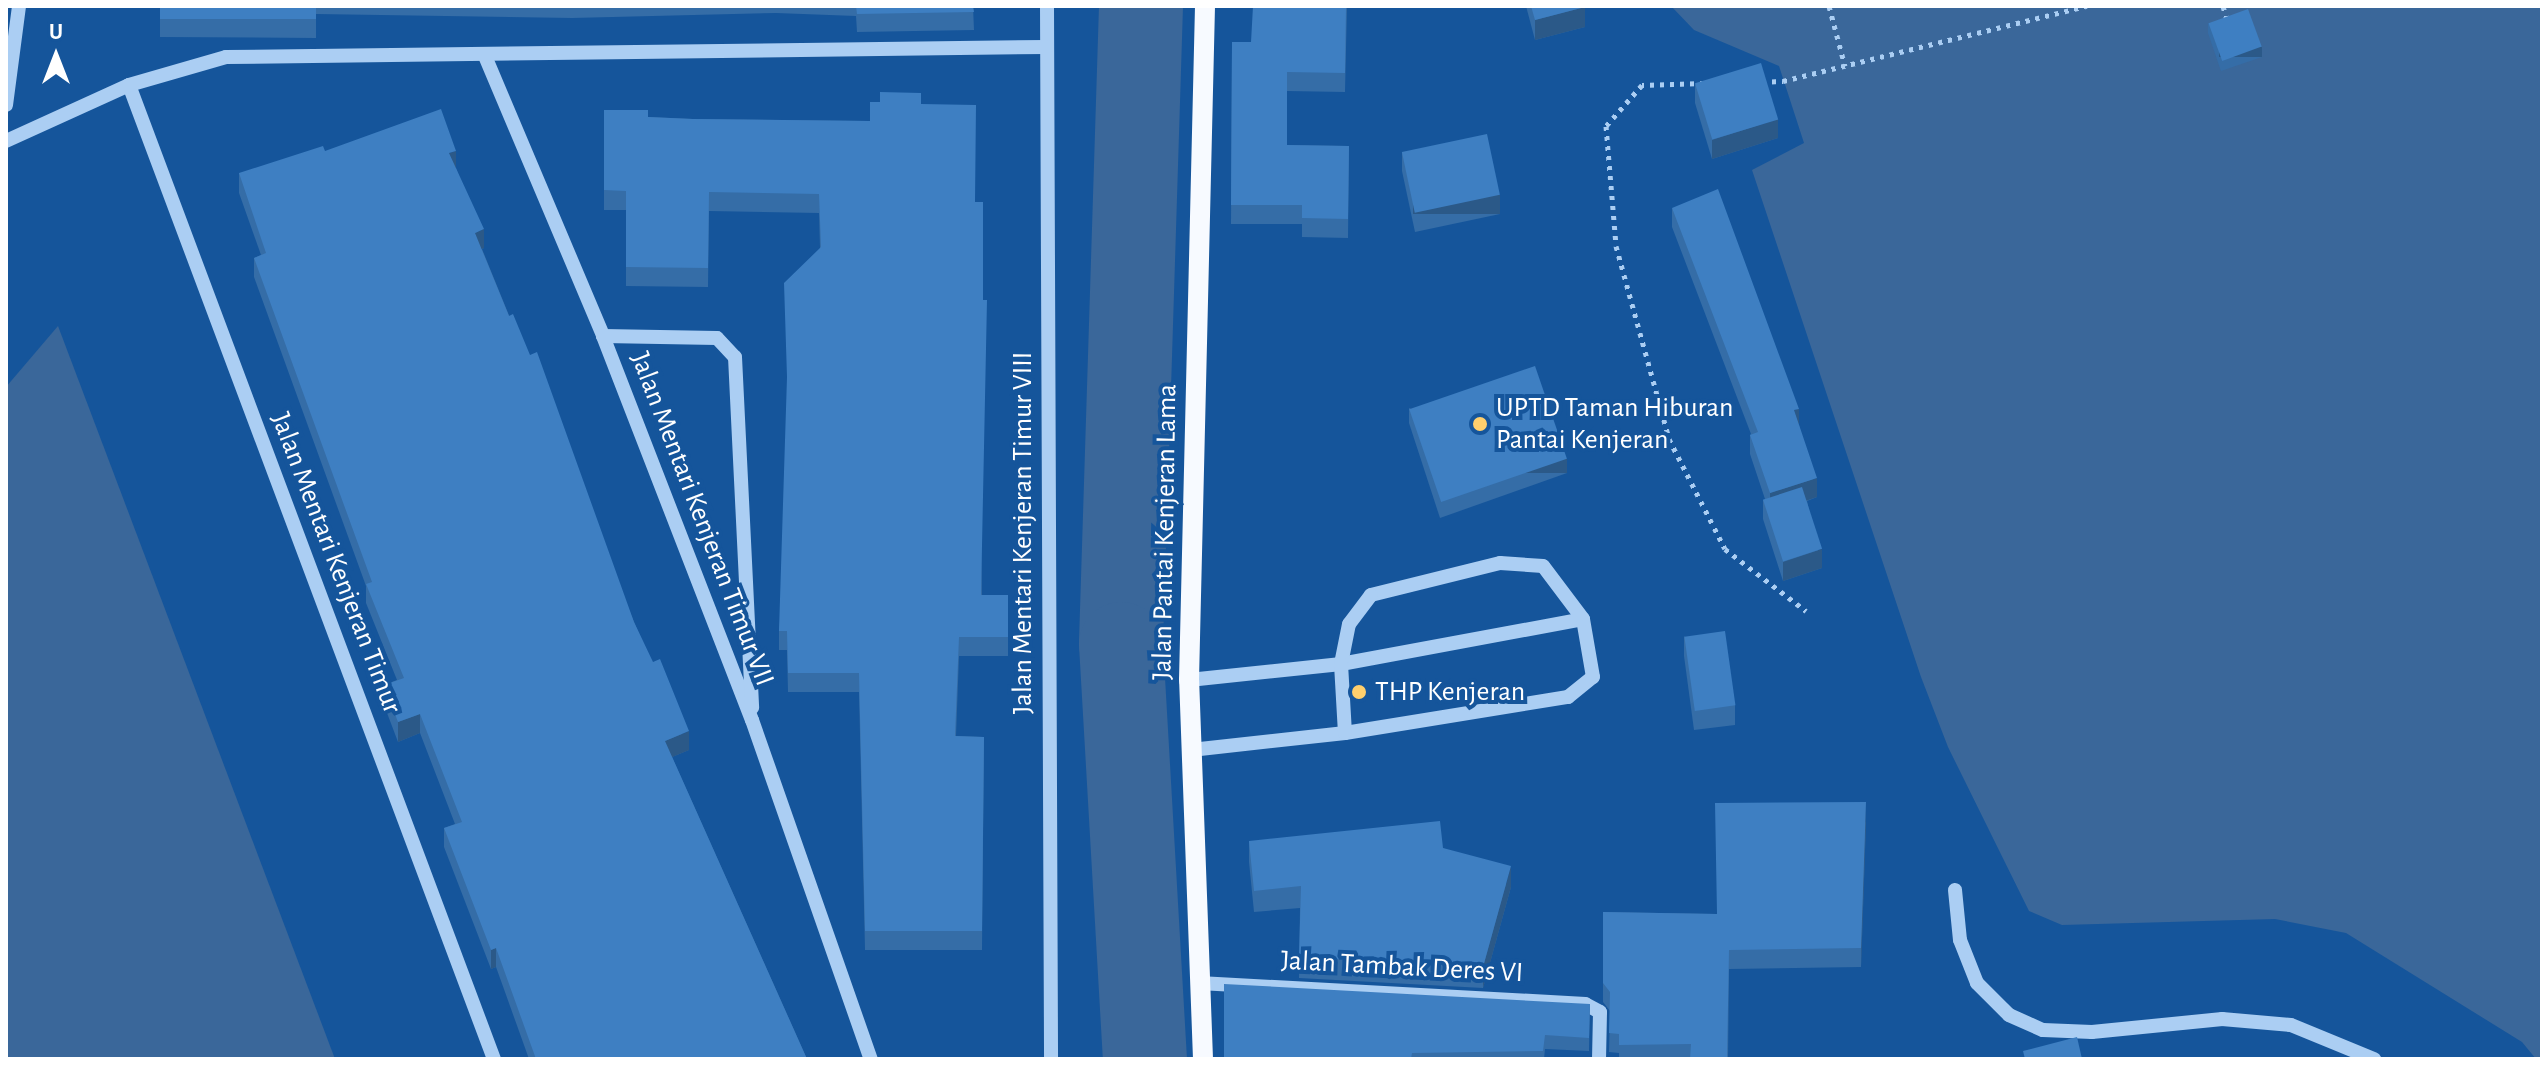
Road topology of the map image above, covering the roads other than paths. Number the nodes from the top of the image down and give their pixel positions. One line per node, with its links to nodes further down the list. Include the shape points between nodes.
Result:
1 (19, 6): 7 (street)
2 (1047, 6): 4 (street, Jalan Mentari Kenjeran Timur VIII)
3 (1205, 6): 12 (main road, Jalan Pantai Kenjeran Lama)
4 (1047, 47): 5 (street); 20 (street, Jalan Mentari Kenjeran Timur VIII)
5 (485, 56): 6 (street, via 226,57); 9 (street, Jalan Mentari Kenjeran Timur VII)
6 (129, 85): 8 (street); 18 (street, Jalan Mentari Kenjeran Timur)
7 (6, 105)
8 (6, 141)
9 (603, 336): 13 (street, Jalan Mentari Kenjeran Timur VII); 13 (street, Jalan Mentari Kenjeran Timur VII, via 717,338 735,357)
10 (1583, 619): 11 (street); 11 (street, via 1543,566 1500,563 1371,595 1349,624); 14 (street, via 1593,677 1568,697)
11 (1341, 664): 12 (street); 14 (street)
12 (1189, 680): 15 (main road, Jalan Pantai Kenjeran Lama)
13 (752, 720): 19 (street, Jalan Mentari Kenjeran Timur VII)
14 (1345, 733): 15 (street)
15 (1191, 750): 17 (main road, Jalan Pantai Kenjeran Lama)
16 (1955, 890): 23 (street, via 1960,940 1977,983 2009,1015 2043,1030 2092,1032 2222,1019 2291,1025)
17 (1199, 983): 21 (main road, Jalan Pantai Kenjeran Lama); 22 (street, Jalan Tambak Deres VI, via 1585,1004 1600,1012)
18 (494, 1059)
19 (871, 1059)
20 (1051, 1059)
21 (1203, 1059)
22 (1599, 1059)
23 (2374, 1059)

